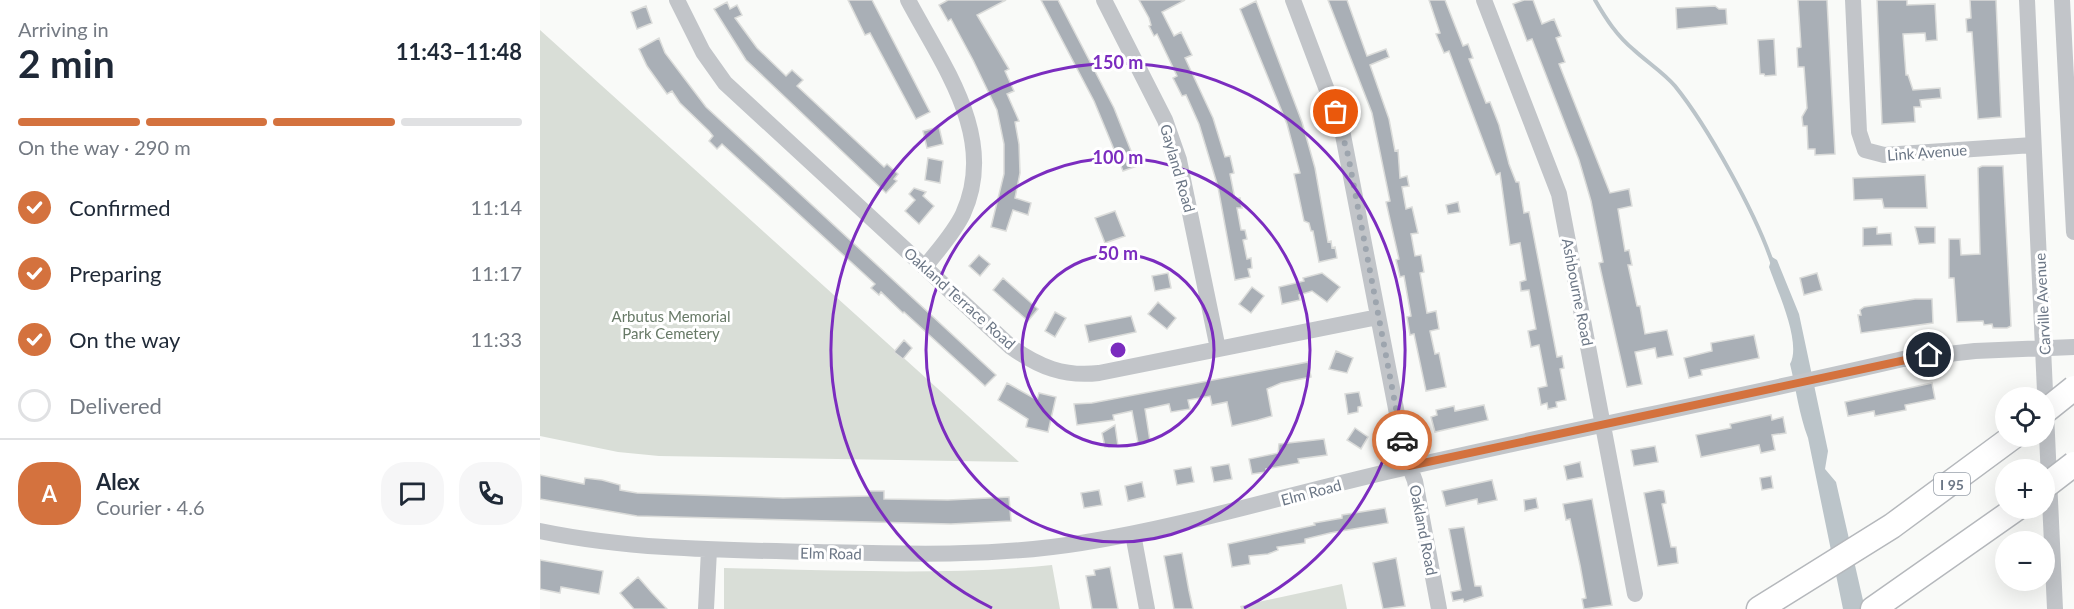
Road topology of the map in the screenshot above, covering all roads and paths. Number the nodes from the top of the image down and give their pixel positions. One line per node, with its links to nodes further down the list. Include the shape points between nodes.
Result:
1 (677, 0): 11 (street, Oakland Terrace Road, via 725,83)
2 (908, 0): 11 (street, via 968,119 975,164 973,184 961,217)
3 (1104, 0): 15 (street, Gayland Road, via 1165,120 1179,160)
4 (1293, 0): 12 (street, Oakland Road, via 1342,130)
5 (1484, 0): 18 (street, Ashbourne Road, via 1559,194)
6 (1853, 0): 9 (street, Link Avenue, via 1859,132 1865,150 1884,155)
7 (2027, 0): 9 (street, Carville Avenue)
8 (2062, 0): 10 (street)
9 (2034, 145): 14 (street, Carville Avenue)
10 (2074, 232)
11 (925, 267): 15 (street, Oakland Terrace Road, via 1011,347 1043,367 1082,375)
12 (1378, 317): 15 (street, Oakland Terrace Road); 21 (street, Oakland Road)
13 (2074, 347): 14 (street, Elm Road)
14 (2044, 348): 18 (street, Elm Road, via 1929,355); 33 (street, Carville Avenue)
15 (1218, 349)
16 (2074, 388): 17 (highway, bridge)
17 (2055, 403)
18 (1604, 425): 21 (street, Elm Road); 27 (street, Ashbourne Road)
19 (2000, 447): 31 (highway, I 95, via 1892,526)
20 (2074, 464): 22 (highway, bridge)
21 (1409, 466): 25 (street, Elm Road, via 1236,512); 30 (street, Oakland Road)
22 (2055, 479)
23 (2002, 519): 32 (highway)
24 (540, 531): 26 (street, Elm Road, via 601,543)
25 (1133, 534): 26 (street, Elm Road, via 991,554); 29 (street)
26 (709, 550): 28 (street)
27 (1635, 594)
28 (706, 609)
29 (1147, 609)
30 (1439, 609)
31 (1759, 609)
32 (1873, 609)
33 (2055, 609)

